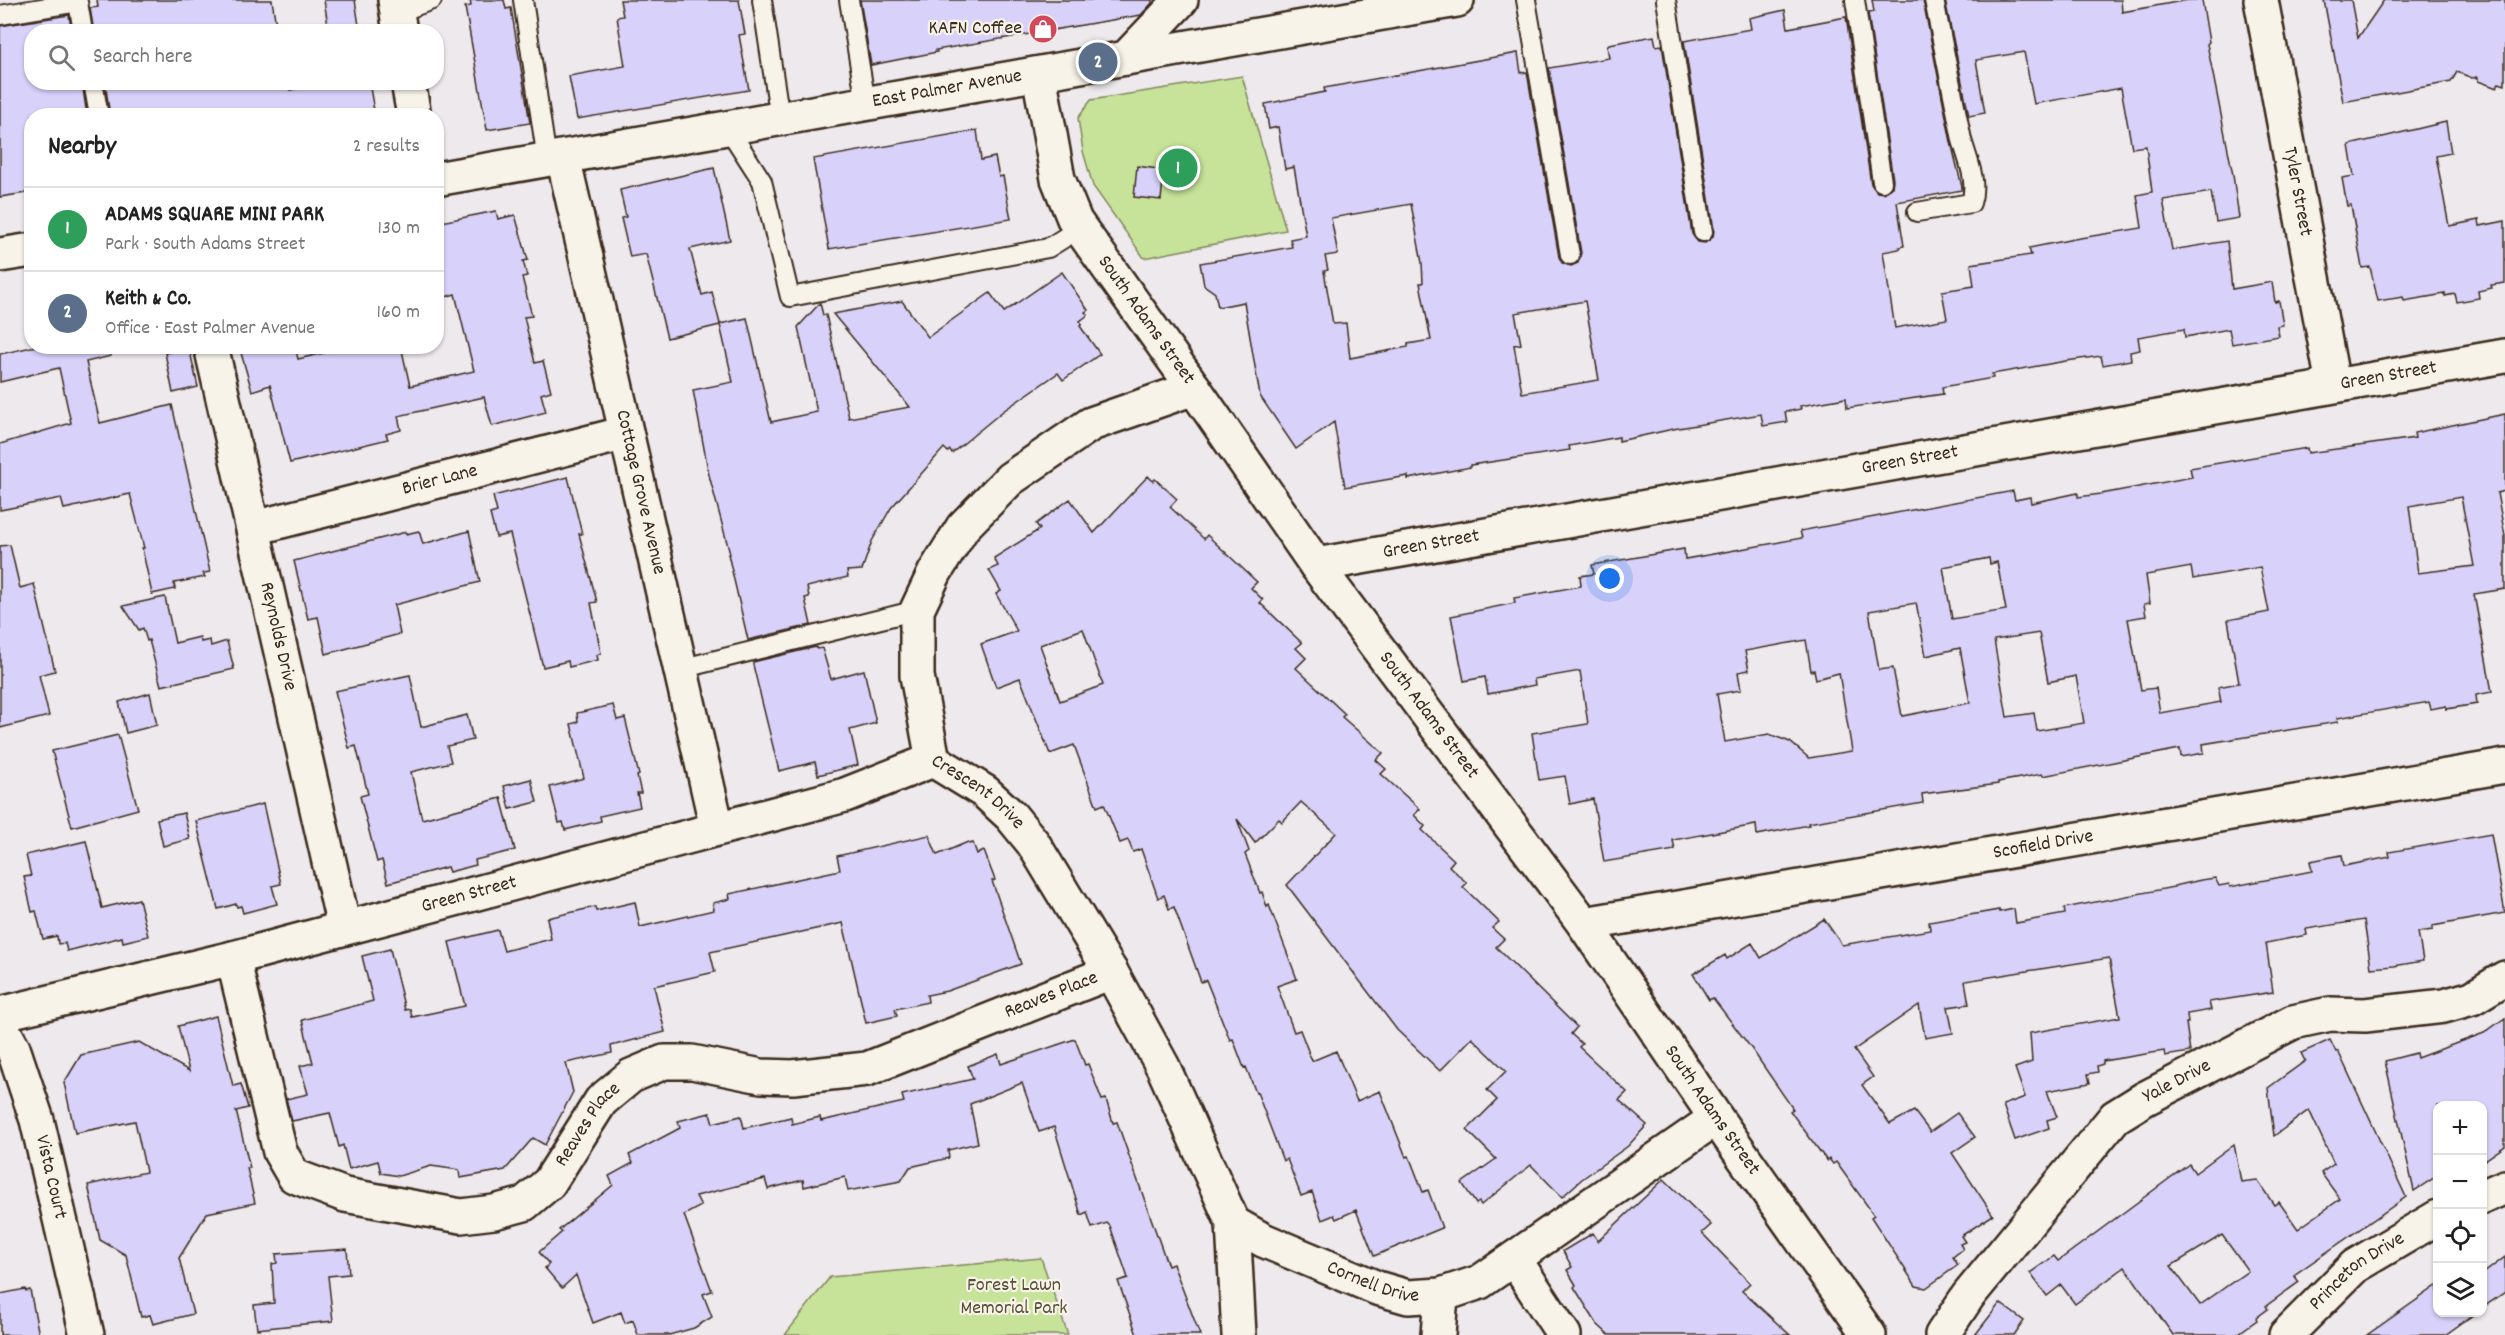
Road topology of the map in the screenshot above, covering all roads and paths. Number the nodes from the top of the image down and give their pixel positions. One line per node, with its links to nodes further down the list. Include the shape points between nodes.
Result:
1 (432, 0): 13 (lane)
2 (524, 0): 24 (lane)
3 (762, 0): 22 (lane)
4 (849, 0): 19 (lane)
5 (1181, 0): 15 (street)
6 (1458, 0): 15 (street, East Palmer Avenue)
7 (1526, 0): 32 (lane)
8 (1666, 0): 29 (lane)
9 (1855, 0): 26 (lane)
10 (1934, 0): 27 (lane, via 1975,191 1971,203)
11 (2261, 0): 35 (street, Tyler Street)
12 (0, 15): 14 (lane, via 78,2)
13 (397, 15)
14 (82, 24)
15 (1126, 58): 16 (street, East Palmer Avenue)
16 (1039, 74): 19 (street, East Palmer Avenue); 28 (street, South Adams Street, via 1058,179 1068,209)
17 (94, 90): 20 (lane)
18 (409, 90): 21 (street)
19 (866, 104): 22 (street, East Palmer Avenue)
20 (98, 108)
21 (413, 108)
22 (780, 119): 23 (street, East Palmer Avenue)
23 (728, 128): 24 (street, East Palmer Avenue); 28 (lane, via 762,181 790,297 1048,248)
24 (555, 158): 25 (street, East Palmer Avenue); 37 (street, Cottage Grove Avenue)
25 (444, 178)
26 (1882, 182)
27 (1917, 212)
28 (1080, 228): 36 (street, South Adams Street)
29 (1703, 232)
30 (24, 251): 31 (street)
31 (0, 255)
32 (1570, 255)
33 (213, 354): 38 (street, Reynolds Drive)
34 (2505, 356): 35 (street, Green Street)
35 (2333, 384): 39 (street, Green Street)
36 (1194, 388): 39 (street, South Adams Street); 40 (street, Crescent Drive, via 1091,424 1010,479 963,527)
37 (626, 433): 38 (street, Brier Lane); 41 (street, Cottage Grove Avenue)
38 (254, 528): 46 (street, Reynolds Drive)
39 (1316, 565): 45 (street, South Adams Street)
40 (917, 610): 41 (lane); 42 (street, Crescent Drive, via 916,676)
41 (680, 669): 44 (street, Cottage Grove Avenue)
42 (933, 760): 44 (street, Green Street, via 845,795); 48 (street, Crescent Drive, via 985,792 1011,816 1033,843)
43 (2505, 766): 45 (street, Scofield Drive)
44 (717, 828): 46 (street, Green Street)
45 (1584, 924): 52 (street, South Adams Street)
46 (344, 927): 47 (street, Green Street)
47 (233, 958): 48 (street, Reaves Place, via 280,1152 294,1176 345,1195 461,1216 524,1204 549,1183 601,1101 631,1076 664,1062 692,1062 761,1076 793,1077 867,1069); 50 (street, Green Street)
48 (1111, 972): 56 (street, Crescent Drive, via 1163,1067)
49 (2505, 978): 64 (street, Yale Drive, via 2472,998 2444,1006 2365,1015 2330,1014 2293,1022 2115,1117 1968,1296)
50 (0, 1014)
51 (0, 1024): 59 (street, Vista Court, via 13,1048 37,1120)
52 (1716, 1118): 57 (street, Cornell Drive); 63 (street, South Adams Street)
53 (2505, 1187): 54 (street)
54 (2487, 1195)
55 (2433, 1219): 65 (street, Princeton Drive, via 2355,1266)
56 (1233, 1222): 58 (street, Cornell Drive, via 1263,1240 1377,1288 1408,1297); 60 (street)
57 (1515, 1260): 58 (street, Cornell Drive, via 1480,1282); 62 (street)
58 (1441, 1295): 61 (street)
59 (87, 1335)
60 (1239, 1335)
61 (1438, 1335)
62 (1564, 1335)
63 (1869, 1335)
64 (1941, 1335)
65 (2286, 1335)

